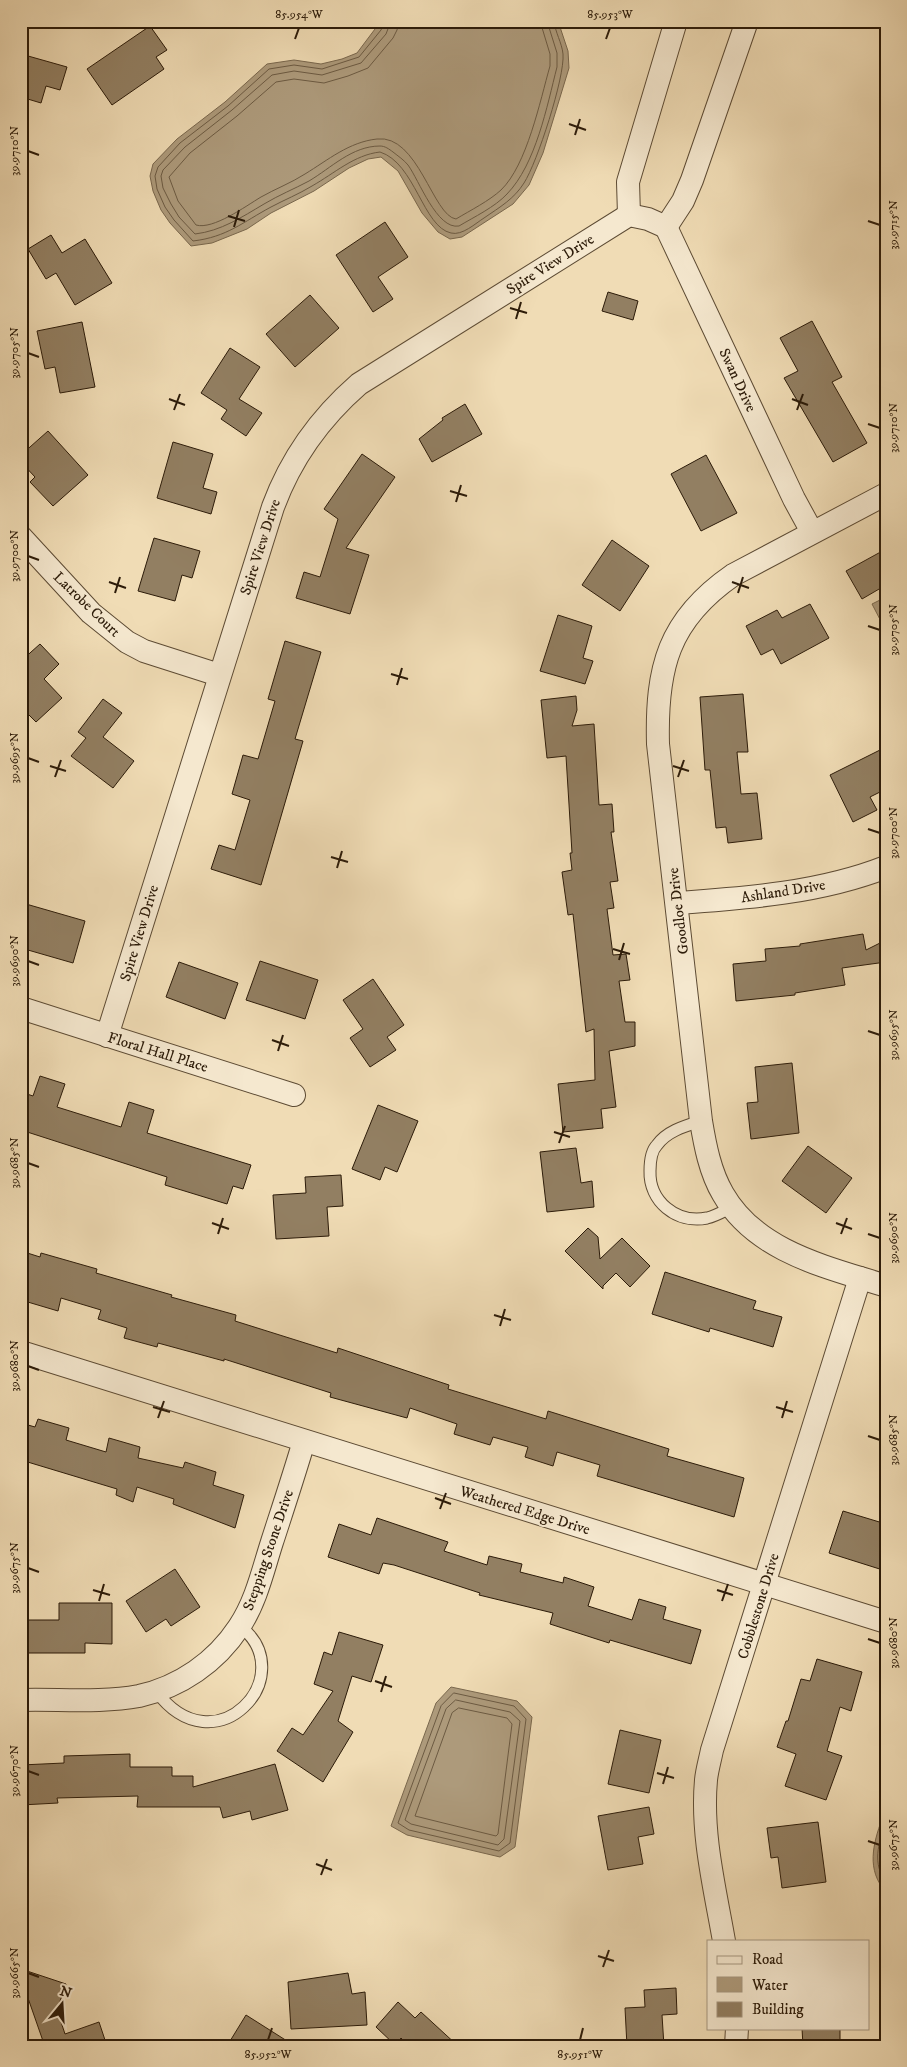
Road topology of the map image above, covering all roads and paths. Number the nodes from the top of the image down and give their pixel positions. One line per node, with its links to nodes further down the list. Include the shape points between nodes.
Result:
1 (676, 21): 3 (street, via 628,182)
2 (747, 21): 4 (street, via 692,180)
3 (629, 215): 4 (street, via 648,218); 8 (street, Spire View Drive, via 359,384 333,408 311,435 283,480)
4 (666, 227): 6 (street, Swan Drive, via 789,490)
5 (886, 494): 6 (street, Goodloe Drive)
6 (812, 532): 10 (street, Goodloe Drive, via 712,590 683,623 669,650 659,683 658,734)
7 (21, 537): 8 (street, Latrobe Court, via 92,613 126,642)
8 (219, 675): 12 (street, Spire View Drive)
9 (886, 867): 10 (street, Ashland Drive, via 815,888)
10 (677, 904): 14 (street, Goodloe Drive)
11 (21, 1008): 12 (street, Floral Hall Place)
12 (107, 1036): 13 (street, Floral Hall Place)
13 (294, 1095)
14 (700, 1121): 15 (street, Goodloe Drive, via 714,1173 722,1194); 15 (lane, via 674,1130 656,1145 650,1165 652,1188 667,1210 692,1218 706,1218)
15 (732, 1207): 16 (street, Goodloe Drive, via 754,1230 784,1250)
16 (860, 1278): 17 (street, Goodloe Drive); 20 (street, Cobblestone Drive)
17 (886, 1286)
18 (21, 1352): 19 (street, Weathered Edge Drive)
19 (304, 1441): 20 (street, Weathered Edge Drive); 22 (street, Stepping Stone Drive, via 254,1598)
20 (764, 1584): 21 (street, Weathered Edge Drive); 25 (street, Cobblestone Drive, via 712,1750 706,1780 708,1848)
21 (886, 1622)
22 (240, 1626): 23 (street, Stepping Stone Drive, via 218,1653 197,1671); 23 (lane, via 251,1635 261,1664 256,1693 239,1712 215,1722 192,1720 165,1704)
23 (156, 1691): 24 (street, Stepping Stone Drive, via 120,1699)
24 (21, 1700)
25 (724, 1940)
26 (736, 2030): 27 (street)
27 (736, 2046)

